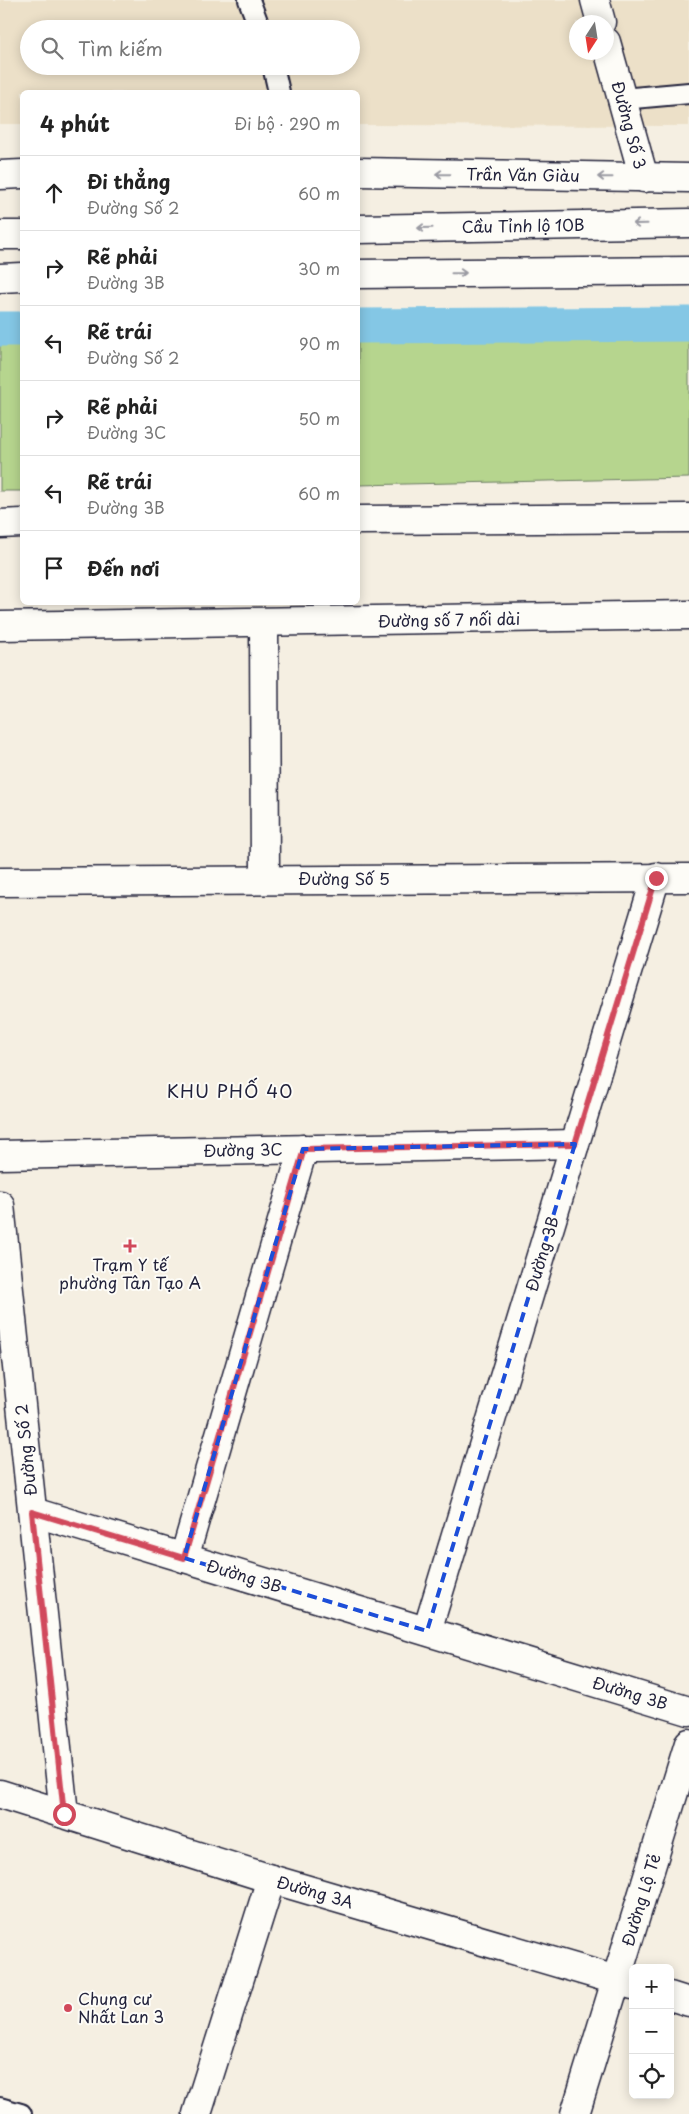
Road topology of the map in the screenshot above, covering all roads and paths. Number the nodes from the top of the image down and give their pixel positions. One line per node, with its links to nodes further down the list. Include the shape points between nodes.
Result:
1 (249, 0): 4 (lane)
2 (595, 0): 3 (street)
3 (599, 15)
4 (257, 20)
5 (611, 60): 9 (street, Đường Số 3)
6 (275, 75): 7 (lane)
7 (278, 90)
8 (689, 93): 9 (lane)
9 (622, 99): 13 (street, Đường Số 3)
10 (360, 172): 13 (street, Trần Văn Giàu, one-way to 10)
11 (20, 174): 12 (street)
12 (0, 175)
13 (644, 178): 14 (street, Trần Văn Giàu)
14 (689, 178)
15 (689, 223): 16 (street, Cầu Tỉnh lộ 10B, one-way to 16)
16 (360, 229)
17 (0, 235): 18 (street)
18 (20, 235)
19 (689, 271): 20 (street, one-way to 19)
20 (360, 274)
21 (0, 278): 22 (street)
22 (20, 278)
23 (689, 518): 24 (street)
24 (360, 520)
25 (20, 523): 26 (street)
26 (0, 524)
27 (689, 616): 28 (street, Đường số 7 nối dài)
28 (264, 623): 29 (street, Đường số 7 nối dài); 32 (street)
29 (0, 626)
30 (656, 878): 31 (street, Đường Số 5); 32 (street, Đường Số 5); 34 (street, Đường 3B)
31 (689, 878)
32 (266, 880): 33 (street, Đường Số 5)
33 (0, 882)
34 (575, 1144): 35 (street, Đường 3C); 40 (street, Đường 3B)
35 (304, 1149): 36 (street, Đường 3C); 39 (street)
36 (0, 1155)
37 (0, 1205): 38 (street, Đường Số 2)
38 (32, 1512): 39 (street, Đường 3B); 44 (street, Đường Số 2)
39 (184, 1558): 40 (street, Đường 3B)
40 (427, 1631): 41 (street, Đường 3B)
41 (689, 1711)
42 (689, 1743): 46 (street, Đường Lộ Tẻ)
43 (0, 1794): 44 (street, Đường 3A)
44 (64, 1814): 45 (street, Đường 3A)
45 (271, 1879): 46 (street, Đường 3A); 51 (street)
46 (624, 1982): 52 (street, Đường Lộ Tẻ)
47 (674, 1997): 48 (street)
48 (689, 2002)
49 (0, 2108): 50 (lane)
50 (21, 2114)
51 (197, 2114)
52 (575, 2114)

